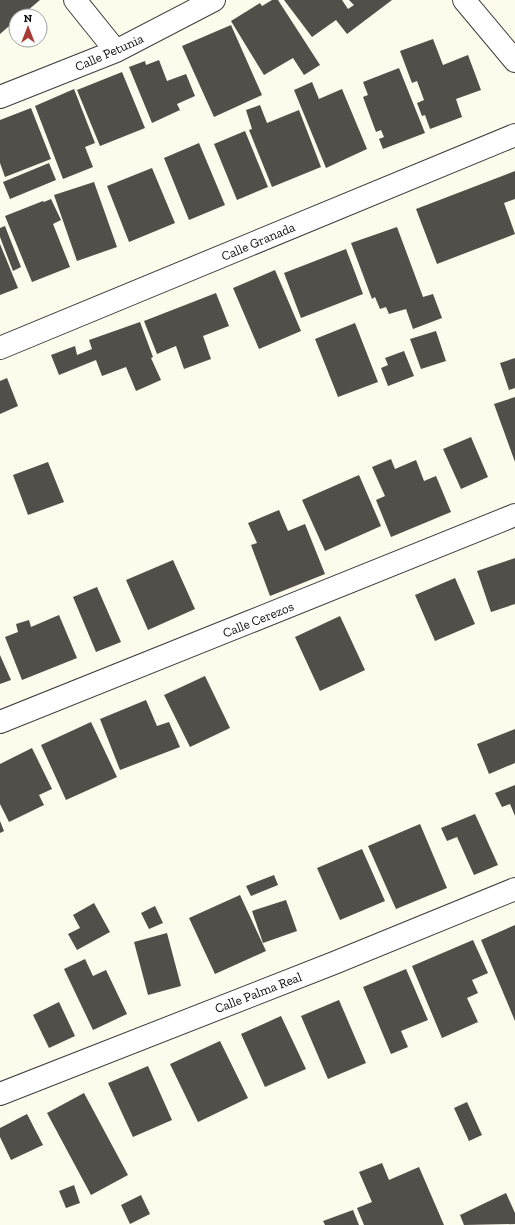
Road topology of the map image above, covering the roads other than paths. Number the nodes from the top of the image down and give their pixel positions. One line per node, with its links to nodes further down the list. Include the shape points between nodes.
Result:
1 (75, 0): 4 (street)
2 (214, 0): 4 (street, Calle Petunia)
3 (464, 0): 5 (street)
4 (116, 51): 6 (street, Calle Petunia)
5 (515, 61)
6 (0, 97)
7 (515, 135): 8 (street, Calle Granada)
8 (0, 348)
9 (515, 514): 10 (street, Calle Cerezos)
10 (0, 722)
11 (515, 889): 12 (street, Calle Palma Real)
12 (0, 1094)

